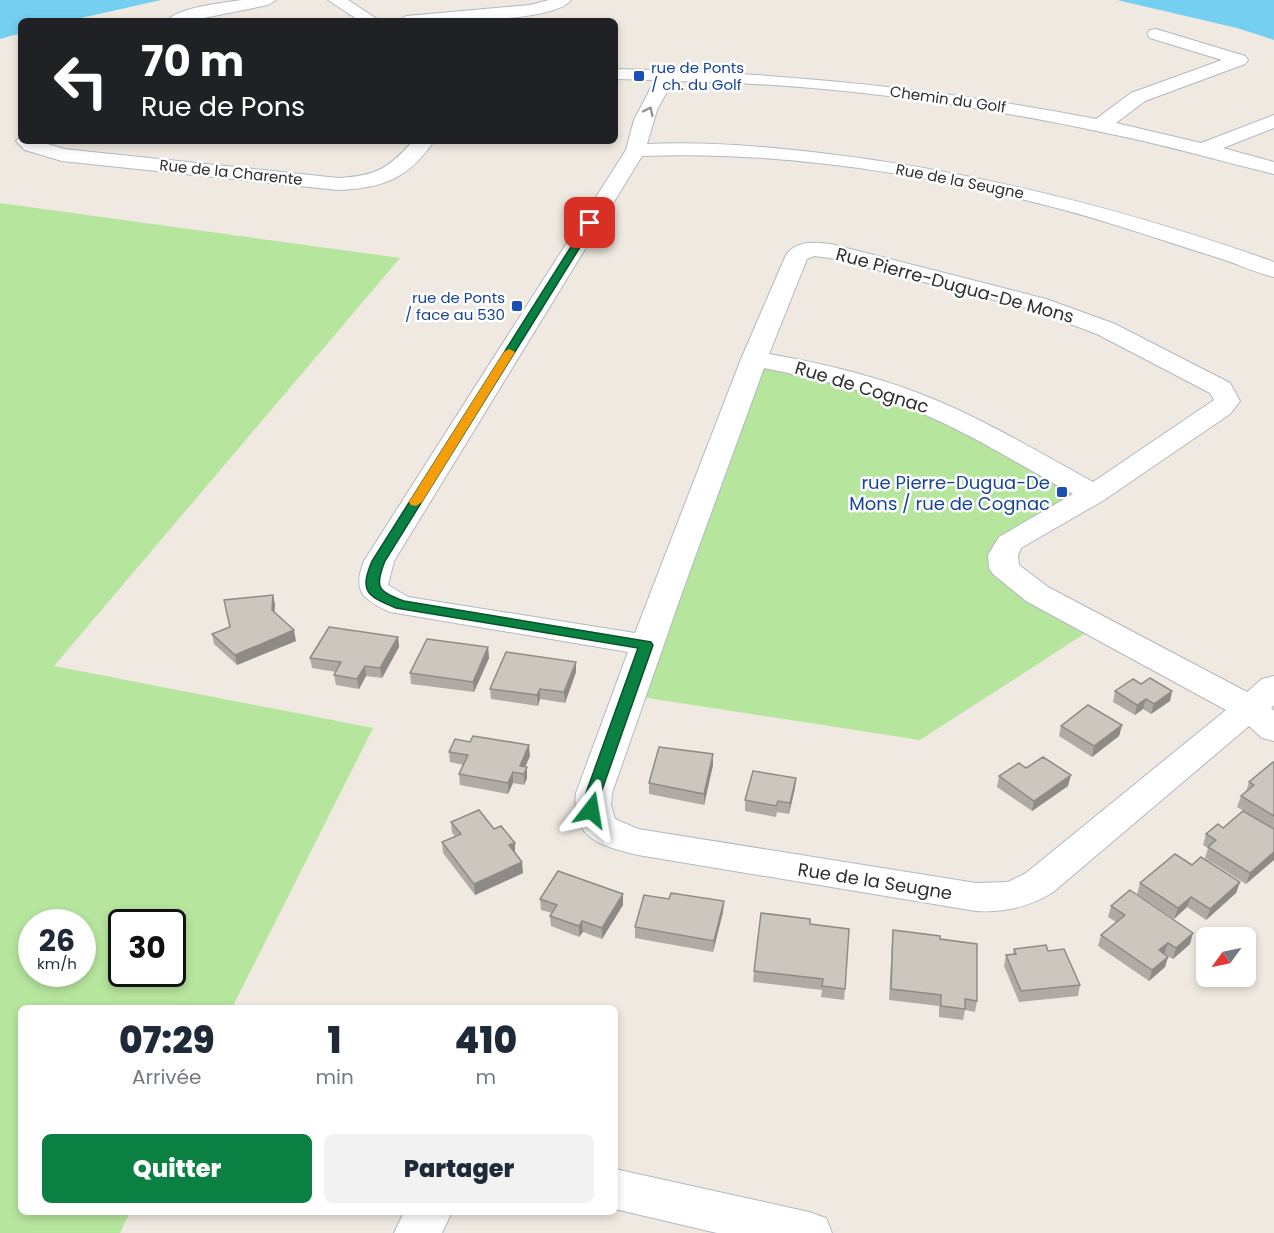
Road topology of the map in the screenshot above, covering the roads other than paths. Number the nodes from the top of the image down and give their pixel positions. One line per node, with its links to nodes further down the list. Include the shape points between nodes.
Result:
1 (268, 0): 4 (street)
2 (336, 0): 5 (street)
3 (563, 0): 6 (street, via 530,10)
4 (182, 18)
5 (367, 18)
6 (440, 18)
7 (1156, 34): 11 (street, via 1239,60 1138,97)
8 (618, 74): 9 (street, Chemin du Golf)
9 (658, 74): 11 (street, Chemin du Golf, via 900,92); 15 (street, via 622,123 622,137)
10 (1274, 121): 14 (street)
11 (1101, 125): 14 (street, Chemin du Golf)
12 (26, 144): 13 (street, Rue de la Charente, via 62,155 338,183 386,178)
13 (421, 144)
14 (1206, 148): 16 (street, Chemin du Golf)
15 (636, 150): 17 (street, Rue de la Seugne, via 778,154 940,176 1134,222); 20 (street, via 378,561 371,579 372,587 381,597 401,605)
16 (1274, 168)
17 (1274, 270)
18 (754, 359): 19 (street, Rue de Cognac, via 792,365 928,406); 19 (street, Rue Pierre-Dugua-De Mons, via 797,255 814,249 1038,304 1106,329 1221,388 1227,401 1221,408); 20 (street, Rue Pierre-Dugua-De Mons)
19 (1094, 494): 21 (street, Rue Pierre-Dugua-De Mons, via 1009,543 1003,555 1004,568 1037,594)
20 (646, 645): 21 (street, Rue de la Seugne, via 594,793 591,810 597,825 612,836 638,842 976,897 1002,899 1039,884)
21 (1268, 709)
22 (618, 1190): 25 (street)
23 (427, 1215): 24 (street)
24 (417, 1233)
25 (809, 1233)

